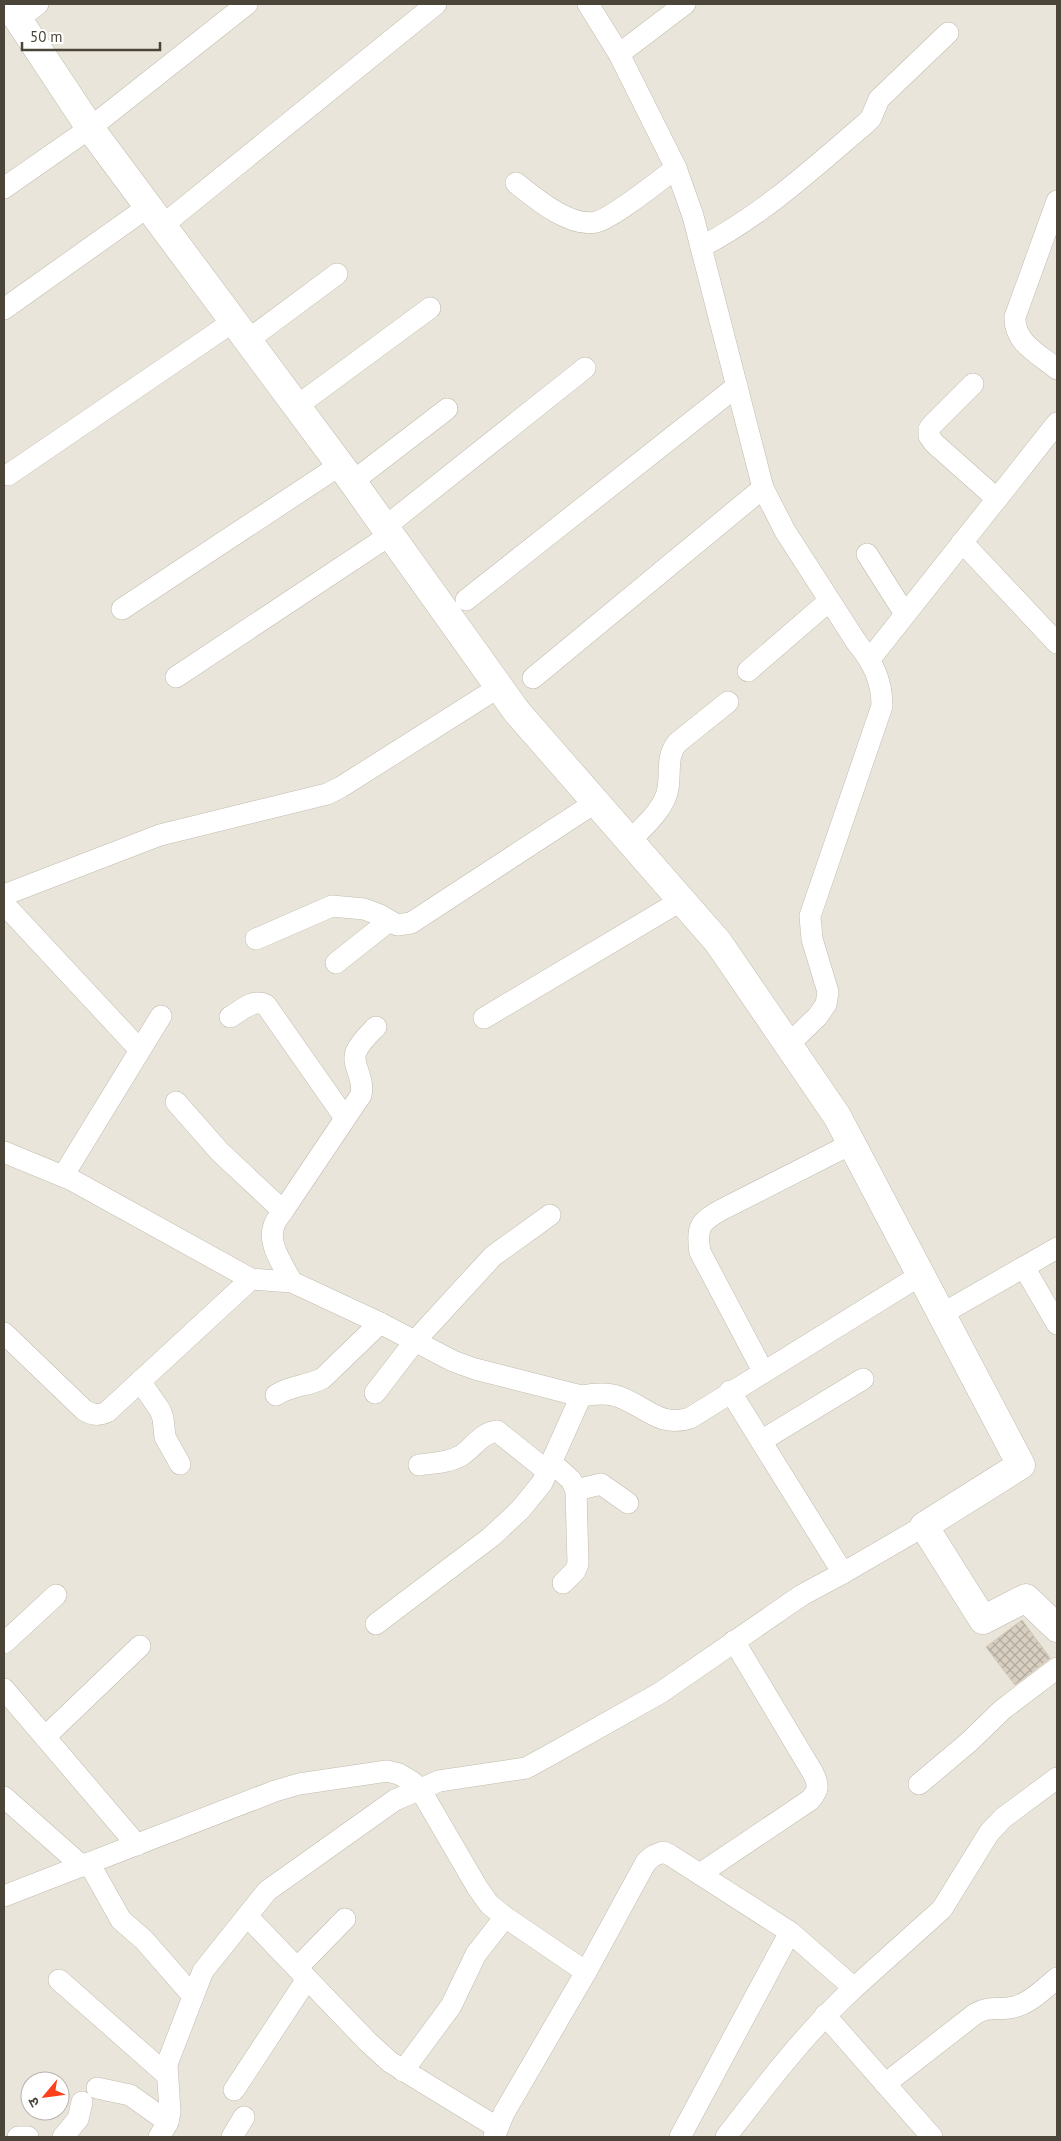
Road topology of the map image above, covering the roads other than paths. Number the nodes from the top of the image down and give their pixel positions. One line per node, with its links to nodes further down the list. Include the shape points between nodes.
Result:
1 (247, 4): 8 (street)
2 (436, 4): 13 (street)
3 (588, 4): 7 (street)
4 (685, 4): 7 (street)
5 (21, 9): 8 (street)
6 (948, 33): 14 (street, via 880,99 865,124 759,212)
7 (619, 54): 9 (street)
8 (90, 128): 11 (street); 13 (street)
9 (676, 168): 10 (street, via 597,222 580,221 554,210); 14 (street)
10 (516, 183)
11 (4, 188)
12 (1057, 201): 20 (street, via 1014,325 1021,340)
13 (156, 216): 17 (street); 18 (street)
14 (701, 247): 22 (street)
15 (338, 274): 18 (street)
16 (430, 308): 23 (street)
17 (4, 309)
18 (241, 331): 23 (street); 27 (street)
19 (585, 368): 30 (street)
20 (1057, 369)
21 (973, 384): 29 (street, via 933,424 929,429 930,436)
22 (737, 386): 28 (street); 33 (street)
23 (297, 406): 26 (street)
24 (447, 409): 26 (street)
25 (1057, 423): 29 (street)
26 (346, 474): 30 (street); 35 (street)
27 (8, 475)
28 (764, 488): 34 (street, via 784,531); 41 (street)
29 (997, 499): 31 (street)
30 (388, 531): 40 (street); 42 (street)
31 (962, 542): 36 (street); 37 (street)
32 (867, 554): 36 (street)
33 (466, 600)
34 (829, 601): 38 (street); 39 (street)
35 (122, 609)
36 (906, 614): 38 (street)
37 (1057, 644)
38 (870, 659): 56 (street, via 880,683 882,706 810,916 812,938 828,992 826,1004)
39 (748, 671)
40 (176, 677)
41 (533, 678)
42 (499, 687): 44 (street); 46 (street, via 327,794 160,835)
43 (728, 702): 45 (street, via 671,750 668,789 663,802)
44 (596, 802): 45 (street); 49 (street, via 411,923 398,925)
45 (630, 841): 47 (street)
46 (4, 895)
47 (682, 900): 54 (street); 56 (street, via 718,942)
48 (4, 904): 57 (street)
49 (389, 921): 50 (street, via 364,909 332,906); 51 (street)
50 (256, 939)
51 (336, 963)
52 (161, 1016): 57 (street)
53 (230, 1017): 59 (street, via 253,1003 266,1005)
54 (484, 1018)
55 (376, 1026): 59 (street, via 355,1053 363,1087)
56 (788, 1045): 60 (street)
57 (140, 1050): 62 (street)
58 (176, 1102): 63 (street, via 225,1158)
59 (345, 1118): 63 (street)
60 (851, 1144): 67 (street); 75 (street, via 721,1210 705,1219 700,1227 700,1252)
61 (4, 1152): 62 (street)
62 (63, 1176): 68 (street)
63 (283, 1211): 69 (street, via 273,1229 273,1240)
64 (550, 1215): 74 (street, via 493,1256)
65 (1057, 1248): 66 (street)
66 (1024, 1267): 70 (street); 72 (street)
67 (919, 1276): 70 (street); 75 (street)
68 (250, 1279): 69 (street); 77 (street)
69 (292, 1282): 71 (street)
70 (940, 1315): 88 (street, via 1021,1465)
71 (380, 1323): 74 (street); 80 (street, via 322,1378 287,1388)
72 (1057, 1324)
73 (4, 1333): 77 (street, via 91,1414 107,1412)
74 (415, 1341): 79 (street); 81 (street, via 475,1369)
75 (763, 1371): 78 (street)
76 (863, 1379): 82 (street)
77 (140, 1381): 83 (street, via 160,1410 165,1437)
78 (730, 1391): 81 (street, via 690,1418 677,1422 664,1420 615,1396 599,1393); 82 (street)
79 (375, 1393)
80 (276, 1395)
81 (582, 1396): 85 (street)
82 (761, 1441): 89 (street)
83 (180, 1464)
84 (419, 1464): 85 (street, via 456,1458 484,1435 497,1430)
85 (549, 1466): 86 (street, via 571,1480); 92 (street, via 542,1483 520,1510 491,1537)
86 (576, 1490): 87 (street, via 601,1484); 90 (street, via 578,1564)
87 (628, 1503)
88 (924, 1526): 89 (street); 93 (street, via 983,1620 1026,1598)
89 (843, 1573): 94 (street, via 802,1595)
90 (563, 1583)
91 (56, 1594): 95 (street)
92 (376, 1624)
93 (1057, 1625)
94 (734, 1642): 102 (street, via 660,1692 526,1768 440,1782); 106 (street, via 818,1782 817,1792 810,1800)
95 (4, 1643)
96 (140, 1646): 99 (street)
97 (1057, 1668): 101 (street, via 1002,1710)
98 (4, 1688): 99 (street)
99 (45, 1737): 104 (street)
100 (1057, 1778): 116 (street, via 1003,1818 989,1833 942,1909)
101 (919, 1784)
102 (420, 1789): 104 (street, via 412,1781 387,1771 299,1784); 108 (street, via 396,1800 267,1891); 109 (street, via 476,1887)
103 (4, 1797): 105 (street)
104 (137, 1845): 105 (street)
105 (86, 1864): 107 (street); 117 (street, via 121,1920 144,1940)
106 (700, 1874): 111 (street); 112 (street, via 663,1852 646,1862)
107 (4, 1896)
108 (247, 1916): 113 (street); 117 (street, via 203,1971)
109 (505, 1917): 112 (street); 119 (street, via 476,1954 451,2006)
110 (345, 1919): 113 (street)
111 (790, 1932): 116 (street); 130 (street)
112 (586, 1972): 125 (street, via 509,2104)
113 (302, 1973): 119 (street, via 368,2042); 122 (street)
114 (1057, 1978): 121 (street, via 1021,2005 991,2007 975,2014)
115 (59, 1980): 120 (street)
116 (854, 1988): 118 (street)
117 (193, 1996): 120 (street, via 167,2064)
118 (825, 2015): 121 (street); 131 (street)
119 (403, 2071): 125 (street)
120 (167, 2075): 124 (street, via 170,2112)
121 (885, 2084): 132 (street)
122 (234, 2090)
123 (244, 2117): 129 (street)
124 (164, 2130): 128 (street, via 130,2095 89,2095 78,2119)
125 (496, 2133)
126 (18, 2137): 127 (street)
127 (28, 2137)
128 (63, 2137)
129 (232, 2137)
130 (680, 2137)
131 (726, 2137)
132 (932, 2137)

